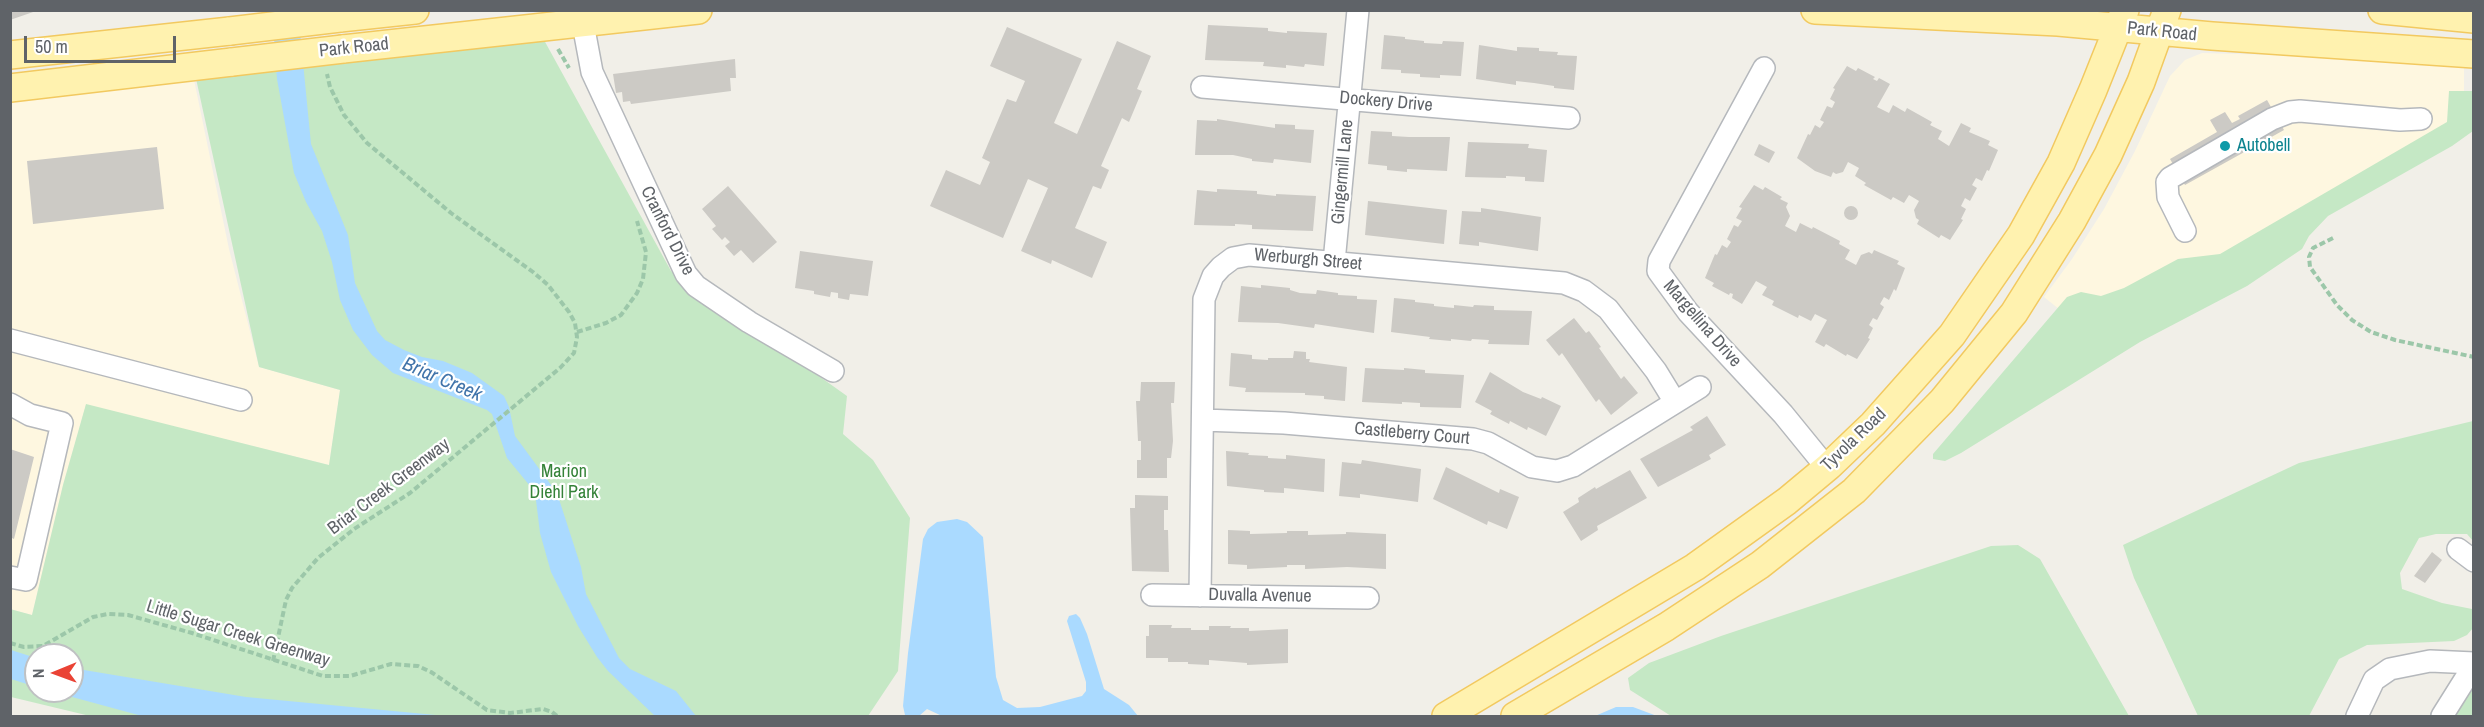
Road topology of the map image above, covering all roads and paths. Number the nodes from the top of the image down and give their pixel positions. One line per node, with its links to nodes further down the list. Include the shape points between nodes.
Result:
1 (415, 10): 12 (main road, Park Road, bridge)
2 (698, 10): 9 (main road, Park Road)
3 (1358, 10): 18 (street, Gingermill Lane)
4 (1815, 10): 6 (main road, Park Road)
5 (2382, 10): 7 (main road)
6 (2121, 19): 8 (main road, Park Road); 34 (main road, Tyvola Road, via 2061,164 2000,267 1926,366)
7 (2474, 19)
8 (2164, 21): 11 (main road, Park Road); 44 (main road, Tyvola Road, via 2108,155 2041,273 1960,381 1906,440 1854,491 1760,566)
9 (583, 24): 17 (main road, Park Road, bridge); 28 (street, Cranford Drive, via 592,72 686,274 696,286 748,322)
10 (557, 48): 14 (path)
11 (2474, 54)
12 (10, 55)
13 (1764, 68): 34 (street, Margellina Drive, via 1659,261 1658,271 1694,319 1783,414)
14 (570, 71)
15 (327, 72): 25 (path, via 344,115 367,143 451,213 533,272 559,298)
16 (1203, 87): 18 (street, Dockery Drive)
17 (10, 88)
18 (1350, 99): 19 (street, Dockery Drive); 24 (street, Gingermill Lane)
19 (1569, 118)
20 (2421, 119): 22 (street, via 2300,111 2272,119 2170,178 2168,197)
21 (636, 219): 25 (path, via 646,252 637,293 621,315)
22 (2185, 231)
23 (2333, 238): 27 (path, via 2313,248 2310,267 2352,320 2395,340)
24 (1335, 262): 31 (street, Werburgh Street, via 1536,279 1573,286 1593,296 1610,312); 33 (street, Werburgh Street, via 1247,255 1228,261 1213,276 1204,299)
25 (577, 332): 40 (path, Briar Creek Greenway, via 573,353 560,369 394,504 341,539 303,574 286,600)
26 (10, 340): 30 (street)
27 (2474, 357)
28 (833, 371)
29 (1700, 387): 31 (street, Castleberry Court)
30 (240, 400)
31 (1676, 402): 33 (street, Castleberry Court, via 1573,466 1557,471 1533,467 1473,439)
32 (10, 404): 35 (street, via 30,415 62,423 26,580)
33 (1203, 420): 37 (street, Werburgh Street)
34 (1827, 468): 43 (main road, Tyvola Road, via 1695,567)
35 (10, 577)
36 (1152, 595): 37 (street, Duvalla Avenue)
37 (1200, 596): 38 (street, Duvalla Avenue)
38 (1368, 597)
39 (10, 643): 40 (path, Little Sugar Creek Greenway, via 43,646 100,615 144,618)
40 (273, 661): 42 (path, Little Sugar Creek Greenway, via 333,677 385,665 418,666 487,710 543,710)
41 (2474, 664): 45 (street, via 2430,661 2390,669 2374,680); 46 (street)
42 (557, 717)
43 (1446, 717)
44 (1515, 717)
45 (2357, 717)
46 (2442, 717)

